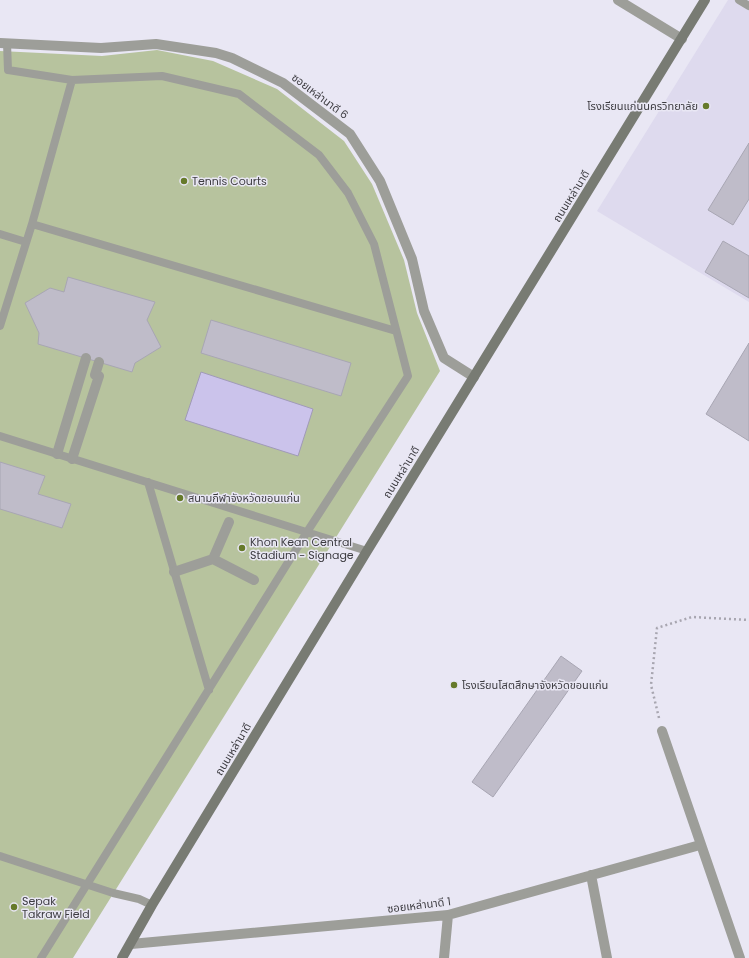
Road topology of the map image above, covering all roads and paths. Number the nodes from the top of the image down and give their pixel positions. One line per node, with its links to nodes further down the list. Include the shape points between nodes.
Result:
1 (618, 0): 5 (street)
2 (705, 0): 5 (main road, ถนนเหล่านาดี)
3 (740, 0): 4 (lane)
4 (749, 6)
5 (682, 39): 15 (main road, ถนนเหล่านาดี)
6 (3, 43): 7 (lane, via 8,70); 15 (street, ซอยเหล่านาดี 6, via 101,48 156,44 216,53 282,82 350,134 380,180 412,259 424,311 444,358)
7 (72, 80): 8 (lane); 12 (lane, via 162,76 238,94 319,154 348,192 374,244)
8 (32, 224): 10 (lane); 12 (lane)
9 (0, 234): 10 (lane)
10 (26, 242): 11 (lane)
11 (0, 326)
12 (396, 331): 21 (lane, via 408,376)
13 (86, 358): 17 (street)
14 (99, 362): 18 (street, via 95,375 99,376)
15 (474, 378): 22 (main road, ถนนเหล่านาดี)
16 (0, 436): 17 (lane)
17 (57, 454): 18 (lane)
18 (72, 459): 19 (lane)
19 (148, 482): 21 (lane); 24 (lane)
20 (229, 522): 23 (street)
21 (307, 532): 22 (lane); 27 (lane)
22 (367, 551): 33 (main road, ถนนเหล่านาดี)
23 (213, 559): 24 (street); 25 (street)
24 (174, 572): 27 (lane)
25 (254, 580)
26 (749, 620): 28 (path, via 692,617 657,628 651,685)
27 (208, 690): 32 (lane)
28 (662, 731): 29 (street)
29 (700, 845): 31 (street, ซอยเหล่านาดี 1); 40 (street)
30 (0, 856): 32 (lane)
31 (591, 876): 34 (street, ซอยเหล่านาดี 1); 39 (street)
32 (86, 883): 33 (lane); 36 (lane)
33 (152, 905): 35 (main road, ถนนเหล่านาดี)
34 (448, 915): 35 (street, ซอยเหล่านาดี 1); 38 (street)
35 (131, 944): 37 (main road, ถนนเหล่านาดี)
36 (40, 958)
37 (122, 958)
38 (444, 958)
39 (607, 958)
40 (740, 958)

